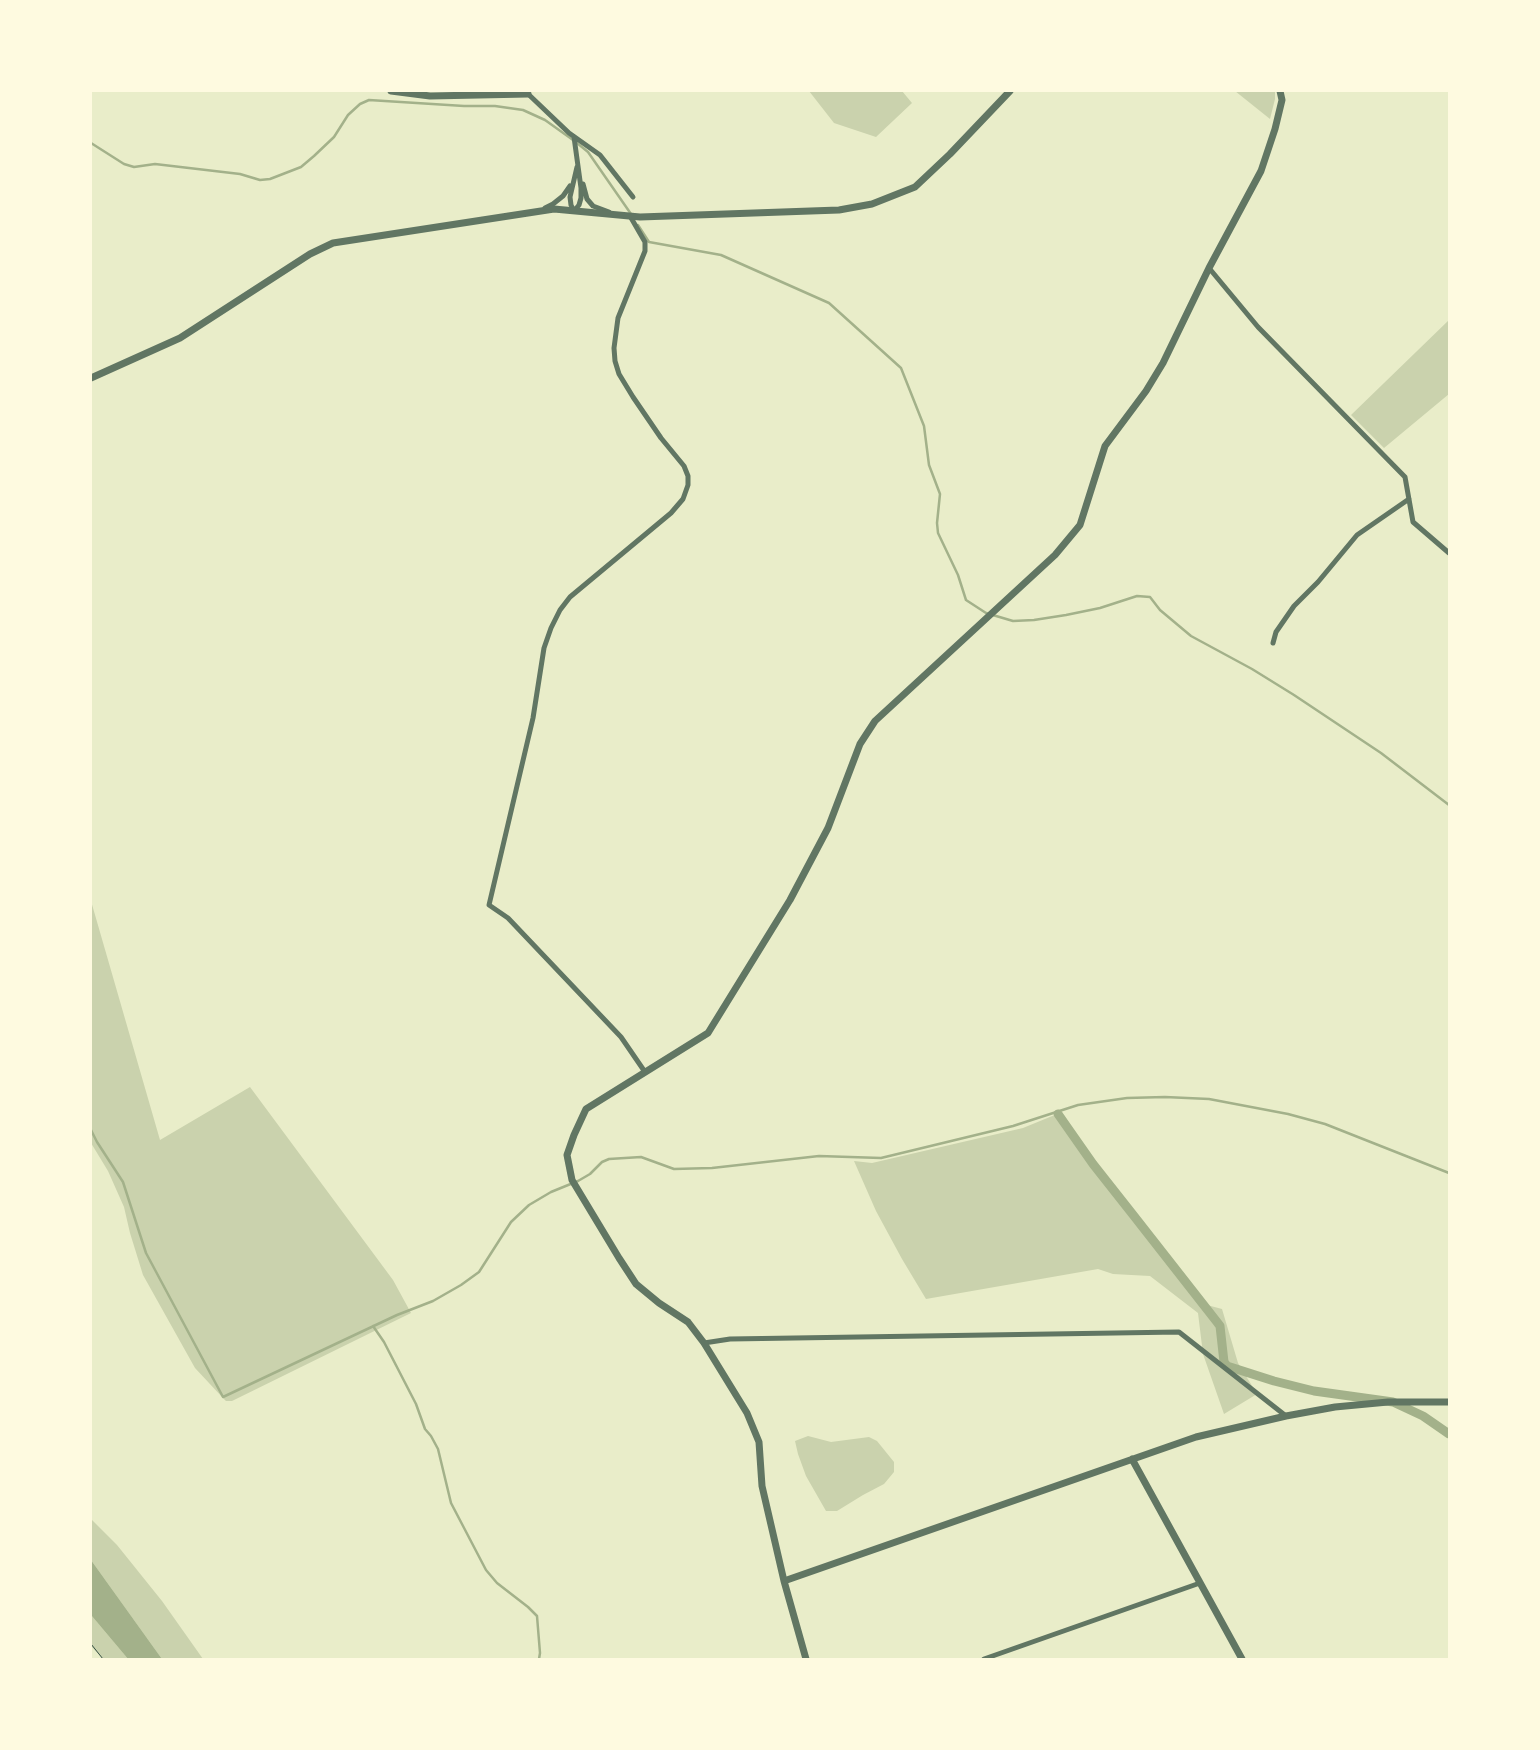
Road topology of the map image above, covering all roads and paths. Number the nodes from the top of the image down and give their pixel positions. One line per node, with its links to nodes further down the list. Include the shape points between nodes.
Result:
1 (391, 91): 4 (street, via 430,96)
2 (1010, 91): 11 (street, via 915,187 872,204 839,210)
3 (1280, 91): 12 (street, via 1282,100 1261,171)
4 (527, 93): 5 (street)
5 (574, 137): 6 (street); 7 (street, via 600,155)
6 (578, 167): 8 (street, via 570,197); 8 (street, via 581,198); 9 (street, via 563,196); 10 (street, via 592,206)
7 (633, 197)
8 (574, 211): 9 (street); 10 (street)
9 (538, 212): 13 (street, via 333,243 310,254 180,338)
10 (621, 215): 11 (street)
11 (632, 216): 17 (street, via 645,242 645,251 618,318 615,361 633,397 684,466 688,485 684,499 671,512 570,597 550,628 490,905 508,918 621,1037)
12 (1209, 268): 14 (street, via 1258,327 1405,476); 17 (street, via 1163,364 1105,446 1080,525 1054,555 875,722 860,744 828,828 790,900 708,1033)
13 (91, 378)
14 (1409, 499): 15 (street, via 1413,522); 16 (street, via 1357,535 1294,606 1276,632)
15 (1449, 553)
16 (1273, 643)
17 (645, 1072): 18 (street, via 586,1109 568,1155 572,1180 636,1284 688,1322)
18 (704, 1343): 20 (street, via 730,1339 1179,1332); 22 (street, via 747,1413 758,1442 762,1486)
19 (1449, 1402): 20 (street, via 1388,1402)
20 (1286, 1416): 21 (street, via 1196,1437)
21 (1132, 1459): 22 (street); 23 (street)
22 (784, 1581): 26 (street)
23 (1200, 1583): 27 (street); 28 (street)
24 (91, 1644): 25 (path)
25 (103, 1659)
26 (806, 1659)
27 (984, 1659)
28 (1242, 1659)

